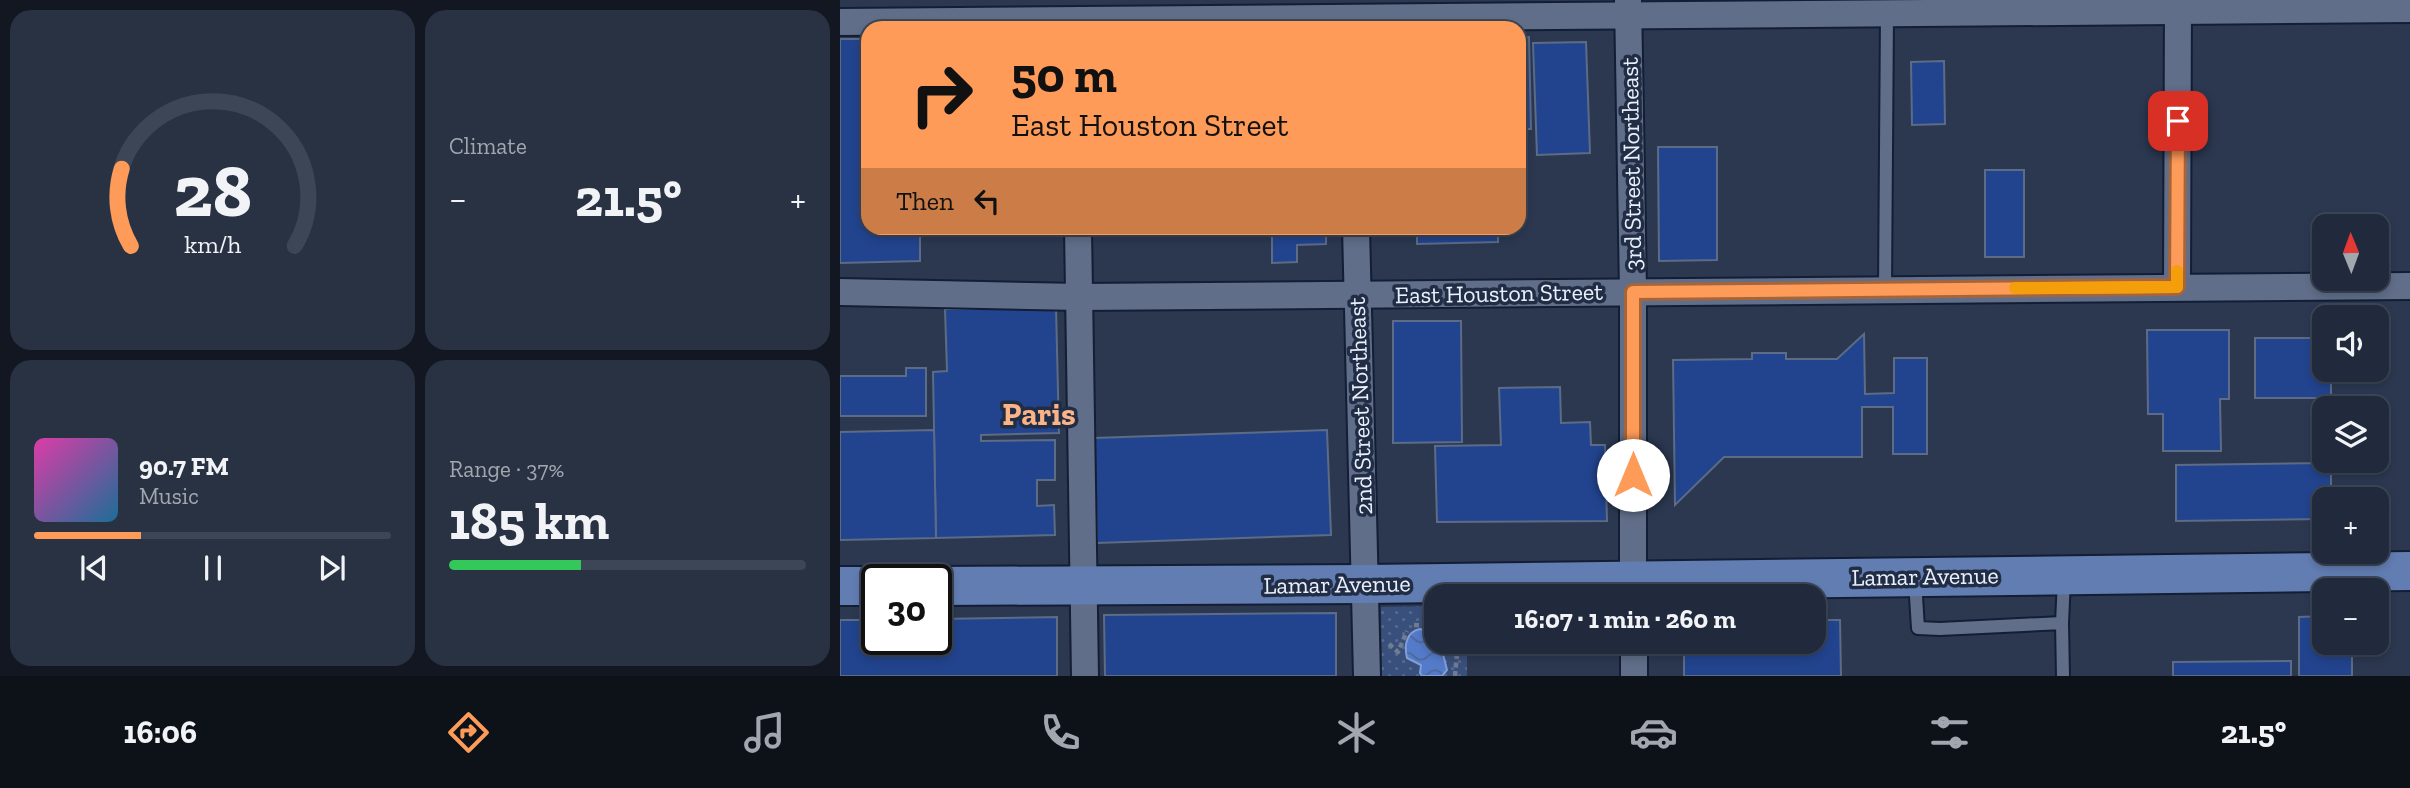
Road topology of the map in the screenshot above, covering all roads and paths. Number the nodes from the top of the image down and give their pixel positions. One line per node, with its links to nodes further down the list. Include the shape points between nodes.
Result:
1 (2178, 5): 3 (street); 4 (street); 13 (street)
2 (1628, 8): 4 (street); 5 (street); 16 (street, 3rd Street Northeast)
3 (2410, 9)
4 (1887, 13): 14 (lane)
5 (1353, 15): 6 (street)
6 (1076, 16): 8 (street)
7 (861, 21): 9 (street)
8 (879, 21)
9 (840, 22)
10 (1078, 235): 18 (street)
11 (1356, 235): 17 (street, 2nd Street Northeast)
12 (2410, 286): 13 (street, East Houston Street)
13 (2177, 287): 14 (street, East Houston Street)
14 (1885, 290): 16 (street, East Houston Street)
15 (840, 292): 18 (street, East Houston Street)
16 (1633, 292): 17 (street, East Houston Street); 23 (street, 3rd Street Northeast)
17 (1356, 294): 18 (street, East Houston Street); 22 (street, 2nd Street Northeast)
18 (1079, 297): 29 (street)
19 (2410, 571): 20 (main road, Lamar Avenue)
20 (2065, 575): 21 (main road, Lamar Avenue); 30 (lane)
21 (1915, 577): 24 (main road, Lamar Avenue); 30 (lane, via 1918,628)
22 (1366, 584): 25 (main road, Lamar Avenue); 29 (main road, Lamar Avenue); 38 (street, 2nd Street Northeast)
23 (1633, 584)
24 (1736, 584)
25 (1424, 585)
26 (840, 586): 27 (main road)
27 (861, 586)
28 (952, 586): 29 (main road, Lamar Avenue)
29 (1085, 586): 37 (street)
30 (2062, 623): 41 (lane)
31 (1414, 625): 32 (path)
32 (1424, 626)
33 (1407, 631): 34 (path, via 1398,652)
34 (1388, 637)
35 (1457, 654): 39 (path)
36 (1634, 654): 40 (street)
37 (1085, 676)
38 (1367, 676)
39 (1455, 676)
40 (1634, 676)
41 (2063, 676)

